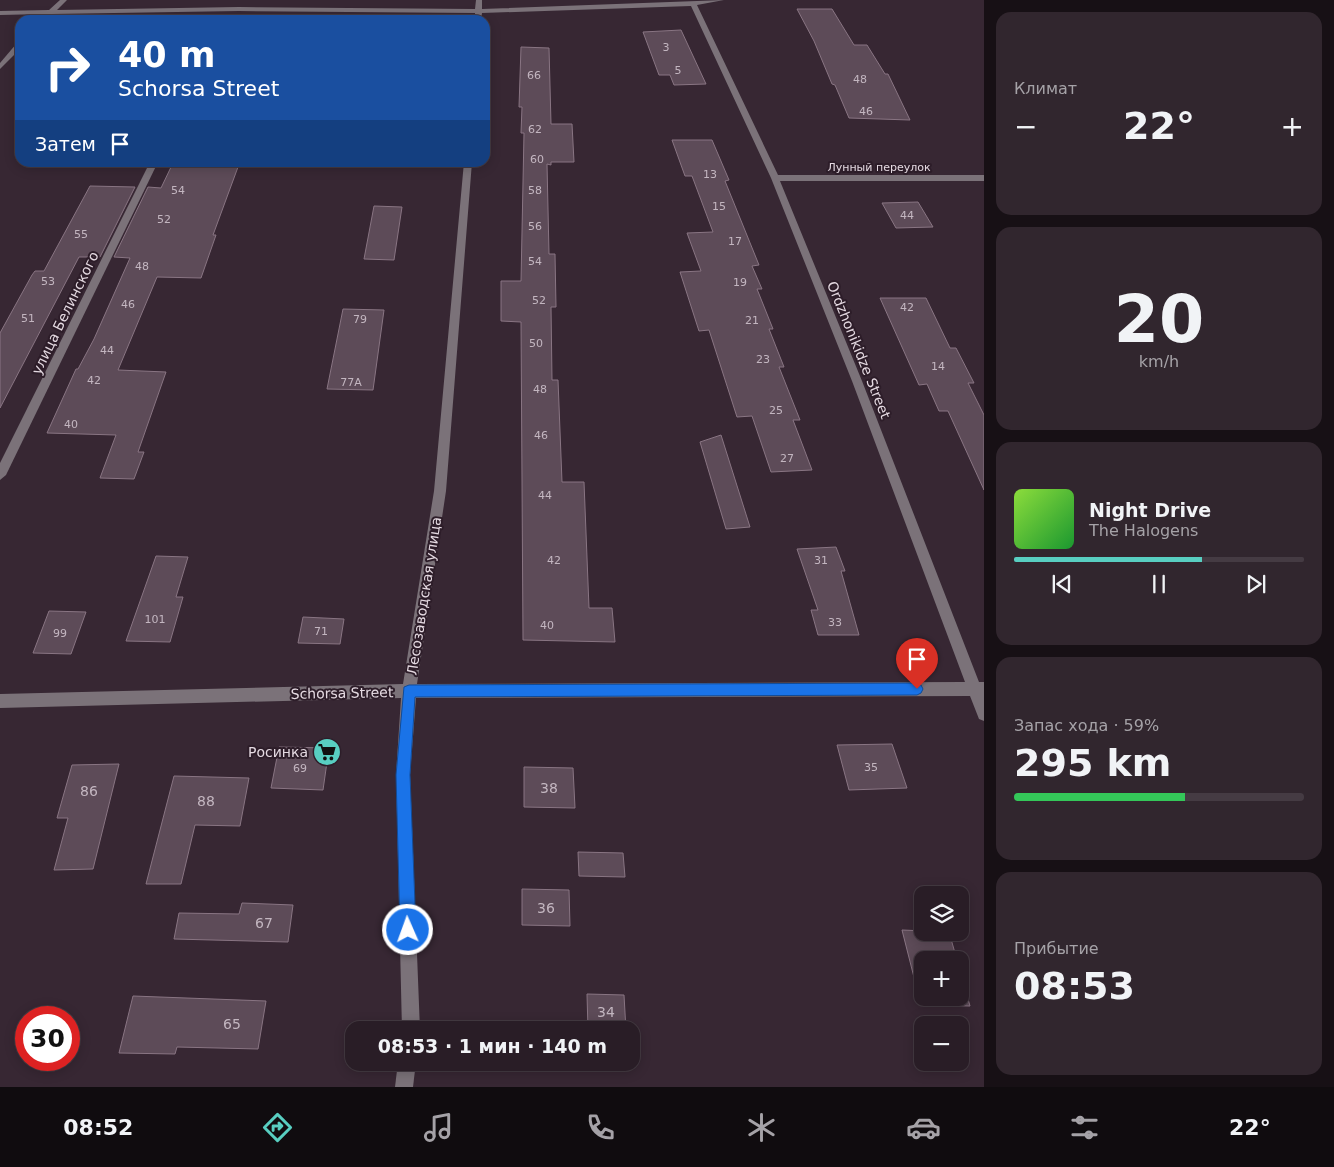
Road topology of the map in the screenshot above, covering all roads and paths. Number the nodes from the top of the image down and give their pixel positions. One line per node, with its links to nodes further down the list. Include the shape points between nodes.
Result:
1 (64, 0): 9 (street)
2 (244, 0): 6 (street)
3 (479, 0): 7 (street)
4 (721, 0): 5 (street)
5 (693, 4): 7 (street); 15 (street, Ordzhonikidze Street)
6 (238, 9): 7 (street); 9 (street)
7 (478, 11): 10 (street)
8 (0, 13): 9 (street)
9 (49, 13)
10 (478, 15)
11 (15, 50): 12 (street)
12 (0, 67)
13 (152, 167): 17 (street, улица Белинского)
14 (468, 167): 19 (street, Лесозаводская улица, via 440,491)
15 (775, 178): 16 (street, Лунный переулок); 18 (street, Ordzhonikidze Street)
16 (984, 178)
17 (0, 475)
18 (980, 689): 19 (street, Schorsa Street); 21 (street, Ordzhonikidze Street)
19 (409, 691): 20 (street, Schorsa Street); 22 (street, Лесозаводская улица, via 403,775)
20 (0, 701)
21 (984, 714)
22 (411, 1021)
23 (406, 1071): 24 (street)
24 (404, 1087)

